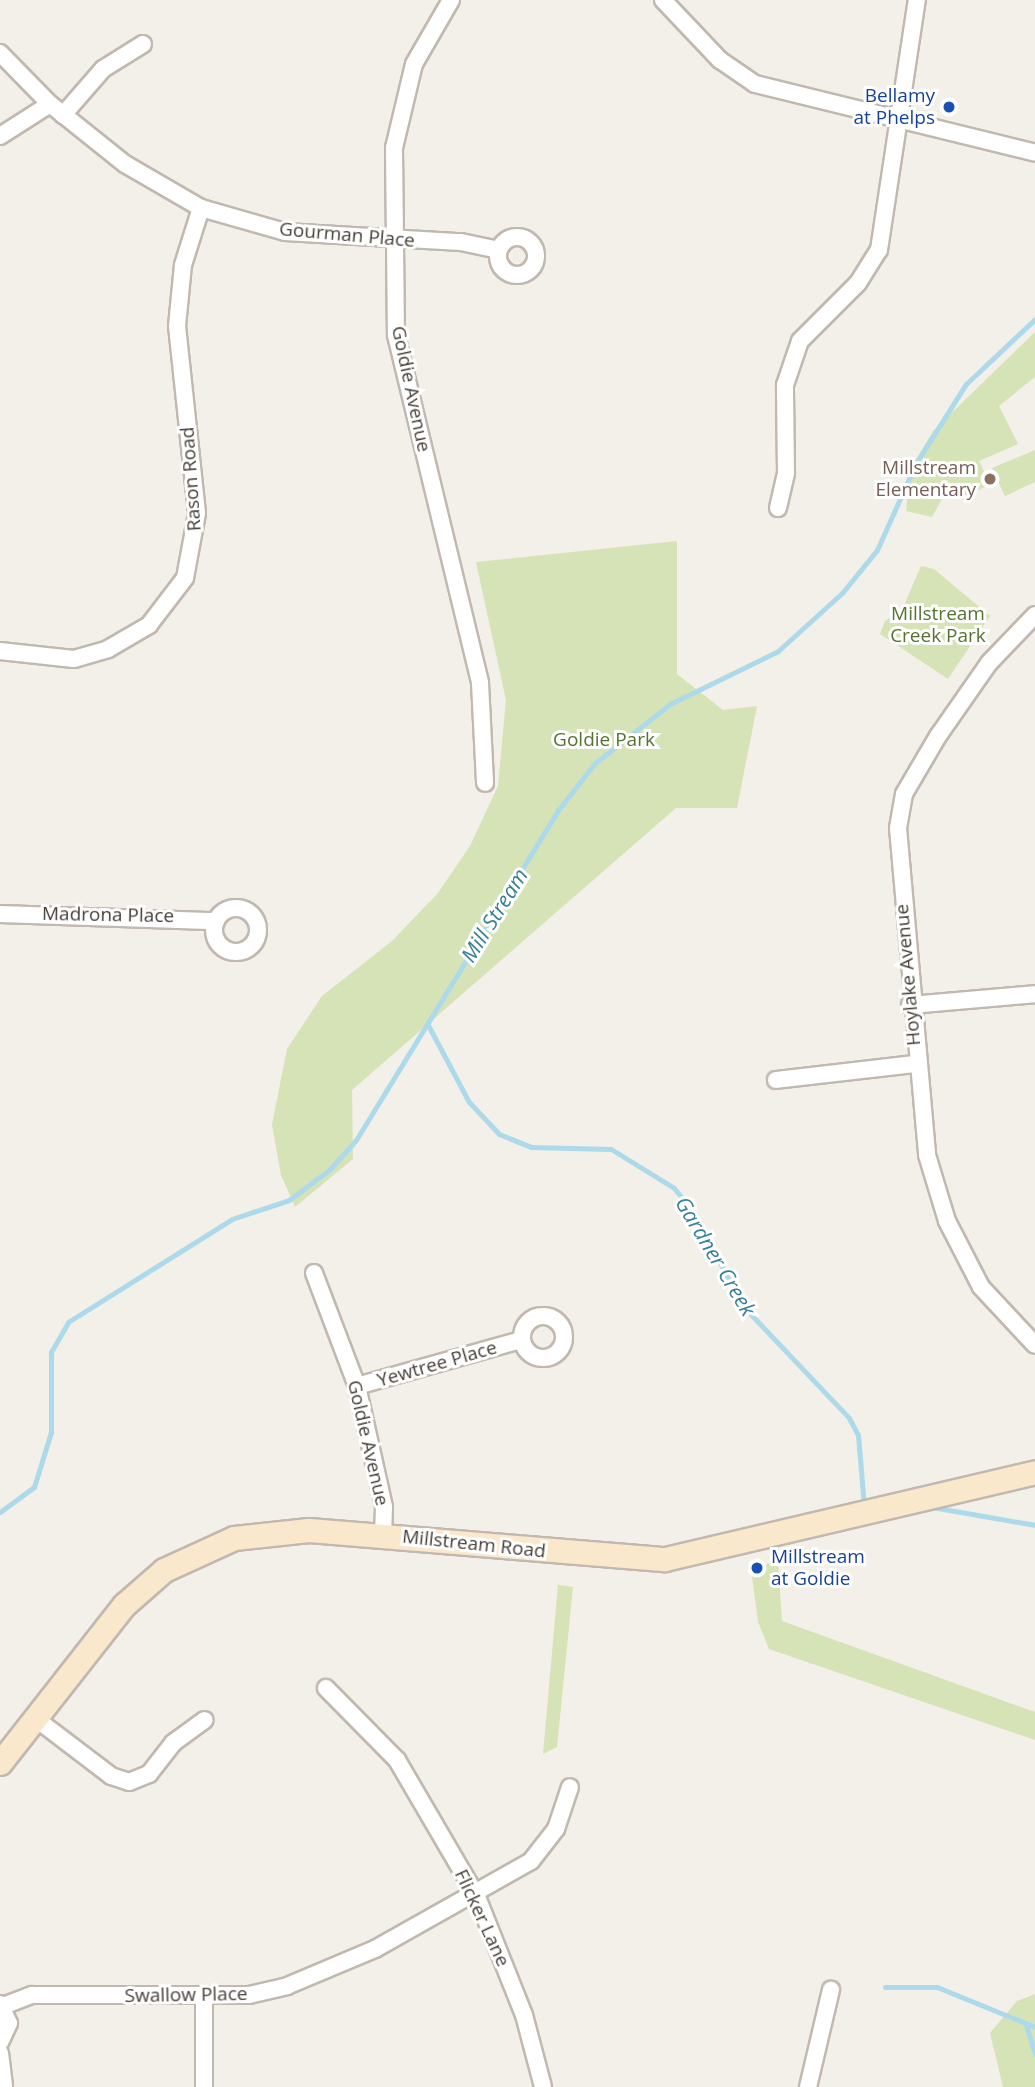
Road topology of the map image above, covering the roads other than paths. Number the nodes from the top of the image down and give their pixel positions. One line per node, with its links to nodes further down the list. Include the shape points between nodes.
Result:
1 (451, 0): 12 (street, Goldie Avenue, via 414,64 394,148)
2 (663, 0): 8 (street, via 720,60 755,84)
3 (916, 0): 8 (street)
4 (143, 44): 7 (street, via 103,69)
5 (0, 53): 6 (street, Gourman Place)
6 (50, 104): 7 (street, Gourman Place); 9 (street)
7 (63, 115): 11 (street, Gourman Place, via 125,164)
8 (901, 122): 10 (street); 14 (street, via 879,250 858,283 800,341 785,385 786,473)
9 (0, 136)
10 (1035, 153)
11 (201, 208): 12 (street, Gourman Place, via 285,232); 16 (street, Rason Road, via 183,265 177,327 197,513 185,578 149,625 108,649 74,659)
12 (392, 240): 13 (street, Gourman Place); 17 (street, Goldie Avenue, via 396,335 480,683)
13 (498, 250)
14 (778, 509)
15 (1035, 615): 21 (street, Hoylake Avenue, via 989,663 904,794 898,851)
16 (0, 651)
17 (485, 783)
18 (0, 914): 19 (street, Madrona Place)
19 (216, 921)
20 (1035, 994): 21 (street)
21 (910, 1005): 22 (street, Hoylake Avenue)
22 (915, 1064): 23 (street); 26 (street, Hoylake Avenue, via 927,1155 947,1221 981,1287)
23 (776, 1080)
24 (314, 1273): 27 (street, Goldie Avenue)
25 (517, 1341): 27 (street, Yewtree Place)
26 (1035, 1345)
27 (357, 1386): 29 (street, Goldie Avenue, via 384,1507)
28 (1035, 1472): 29 (main road, Millstream Road, via 665,1559)
29 (383, 1535): 31 (main road, Millstream Road, via 279,1530 187,1556 124,1605)
30 (326, 1688): 35 (street, Flicker Lane, via 397,1760)
31 (35, 1718): 32 (street, via 111,1776 129,1782 149,1774 173,1743); 33 (main road, Millstream Road)
32 (205, 1720)
33 (0, 1763)
34 (570, 1787): 35 (street, Swallow Place, via 556,1829 531,1861)
35 (477, 1897): 37 (street, Swallow Place, via 287,1986); 43 (street, Flicker Lane, via 524,2015)
36 (831, 1990): 44 (street)
37 (204, 1996): 38 (street, Swallow Place, via 32,1995); 42 (street)
38 (1, 2005): 39 (street, Swallow Place, via 9,2023)
39 (0, 2042)
40 (0, 2053): 41 (street)
41 (4, 2087)
42 (204, 2087)
43 (543, 2087)
44 (808, 2087)

